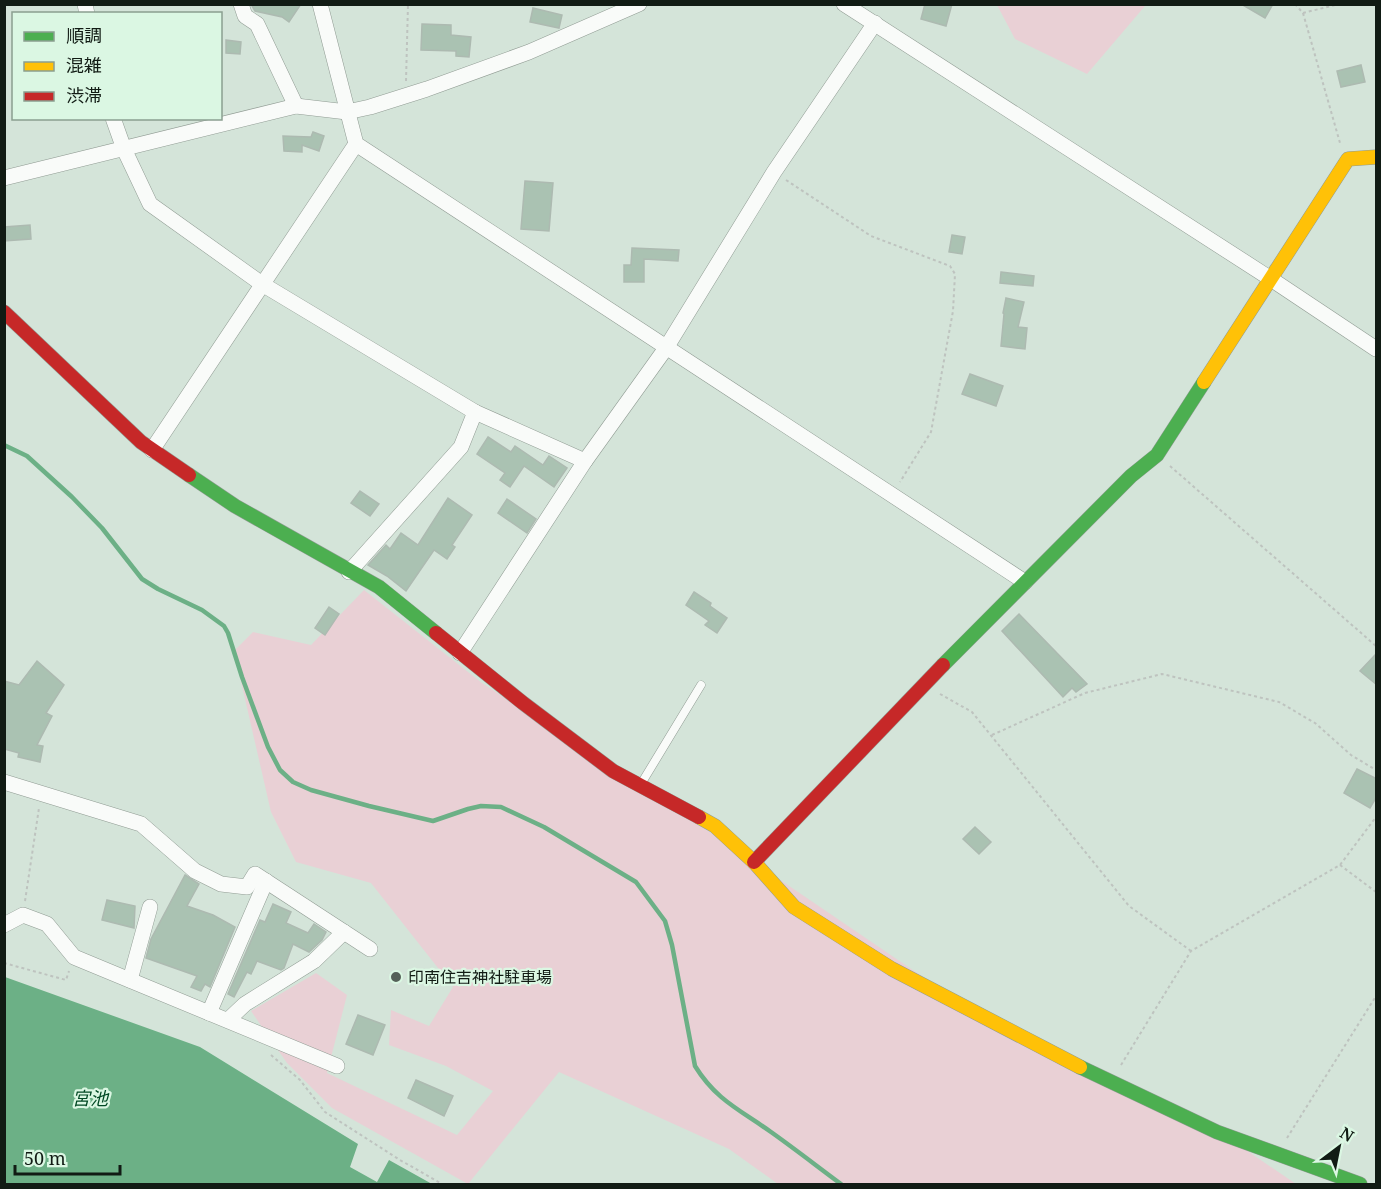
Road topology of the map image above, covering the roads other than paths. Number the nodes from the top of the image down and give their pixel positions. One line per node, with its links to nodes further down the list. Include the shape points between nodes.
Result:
1 (241, 4): 6 (street, via 245,15 257,24)
2 (320, 4): 7 (street)
3 (639, 4): 7 (street, via 529,52 406,96)
4 (844, 4): 5 (street)
5 (875, 23): 13 (street); 16 (street, via 774,172)
6 (296, 106): 7 (street); 10 (street)
7 (347, 112): 9 (street)
8 (114, 120): 10 (street)
9 (356, 144): 14 (street); 16 (street)
10 (124, 148): 12 (street); 14 (street, via 150,204)
11 (1377, 157): 13 (street, via 1348,159)
12 (4, 178)
13 (1271, 279): 17 (street); 22 (street, via 1157,454)
14 (261, 284): 18 (street); 19 (street)
15 (4, 312): 19 (street)
16 (666, 348): 20 (street); 22 (street)
17 (1377, 350)
18 (475, 412): 20 (street); 21 (street, via 461,447)
19 (152, 450): 21 (street, via 236,506)
20 (585, 461): 23 (street)
21 (349, 572): 23 (street, via 379,587)
22 (1025, 582): 27 (street)
23 (460, 653): 26 (street, via 613,771)
24 (701, 685): 26 (lane)
25 (4, 782): 28 (street, via 141,824 195,871 221,884 247,886 255,874)
26 (641, 786): 27 (street, via 715,826)
27 (754, 862): 37 (street, via 794,907 892,969 1098,1076 1217,1132)
28 (266, 881): 31 (street); 34 (street)
29 (150, 907): 33 (street)
30 (4, 925): 33 (street, via 23,915 47,924 74,957)
31 (344, 932): 32 (street); 35 (street, via 314,961 245,1004)
32 (370, 949)
33 (130, 980): 34 (street)
34 (209, 1013): 35 (street)
35 (228, 1020): 36 (street)
36 (337, 1065)
37 (1360, 1185)

